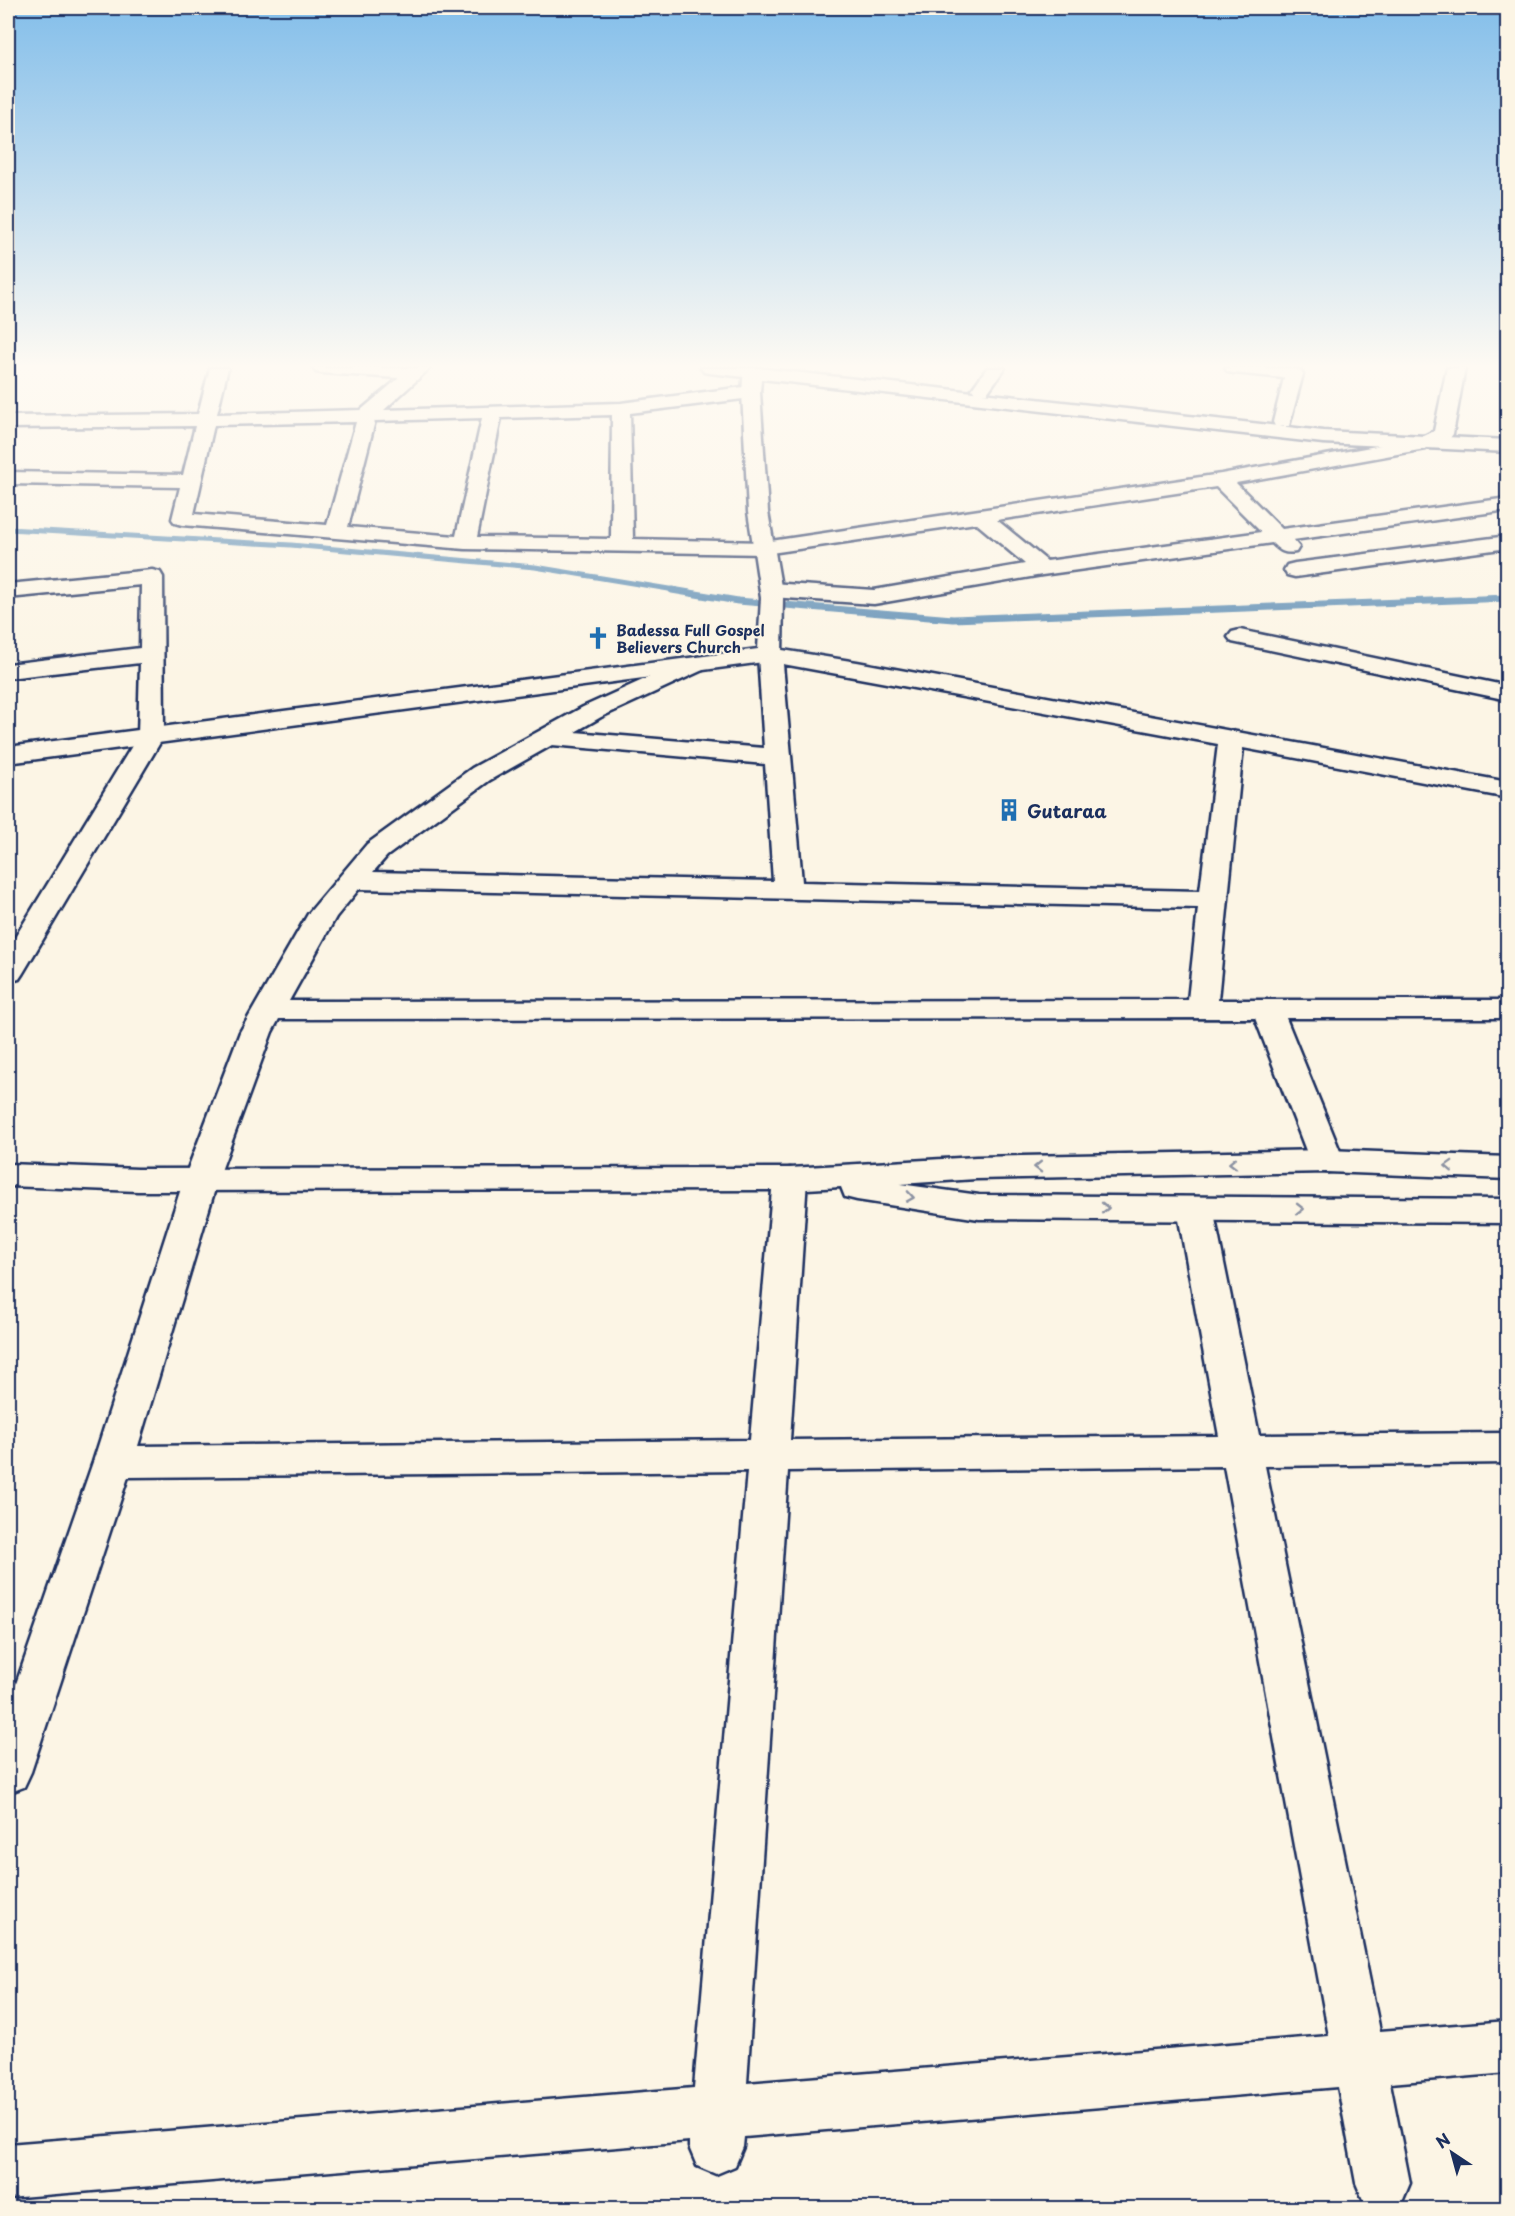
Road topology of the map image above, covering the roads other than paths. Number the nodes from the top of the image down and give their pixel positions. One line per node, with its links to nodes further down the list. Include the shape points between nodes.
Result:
1 (195, 471): 9 (street)
2 (352, 471): 12 (street)
3 (480, 471): 15 (street)
4 (621, 471): 16 (street)
5 (756, 471): 17 (street)
6 (1266, 471): 8 (street)
7 (8, 478): 9 (street)
8 (1221, 480): 11 (street); 13 (street)
9 (193, 481): 12 (street, via 182,519)
10 (1508, 504): 13 (street)
11 (979, 515): 17 (street); 18 (street)
12 (336, 532): 15 (street)
13 (1276, 536): 14 (street, via 1303,569); 18 (street)
14 (1508, 542)
15 (465, 543): 16 (street)
16 (622, 546): 17 (street)
17 (764, 548): 20 (street)
18 (1042, 568): 20 (street, via 874,597)
19 (8, 591): 22 (street, via 152,577)
20 (771, 600): 23 (street)
21 (1240, 637): 26 (street)
22 (152, 654): 25 (street); 27 (street)
23 (770, 655): 24 (street); 29 (street); 31 (street)
24 (698, 664): 27 (street); 28 (street)
25 (8, 671)
26 (1508, 693)
27 (152, 736): 30 (street); 36 (street)
28 (547, 737): 31 (street); 33 (street, via 481,774 377,850)
29 (1231, 739): 32 (street); 35 (street)
30 (8, 755)
31 (778, 757): 34 (street)
32 (1508, 790)
33 (351, 880): 34 (street); 40 (street, via 323,914)
34 (788, 890): 35 (street)
35 (1214, 900): 37 (street)
36 (8, 973)
37 (1202, 1009): 38 (street); 40 (street)
38 (1267, 1009): 39 (street); 41 (street)
39 (1508, 1009)
40 (268, 1010): 44 (street, via 256,1032)
41 (1328, 1161): 42 (street, one-way to 41); 45 (street, one-way to 45, via 976,1168)
42 (1508, 1168)
43 (8, 1175): 44 (street)
44 (201, 1179): 45 (street); 51 (street)
45 (790, 1179): 46 (street, one-way to 46, via 979,1207); 50 (street)
46 (1195, 1209): 47 (street, one-way to 47); 49 (street)
47 (1508, 1211)
48 (1508, 1448): 49 (street)
49 (1242, 1450): 50 (street); 54 (street)
50 (769, 1454): 51 (street); 55 (street)
51 (113, 1462): 52 (street)
52 (8, 1772)
53 (1508, 2047): 54 (street)
54 (1358, 2060): 55 (street); 57 (street)
55 (717, 2129): 56 (street)
56 (8, 2171)
57 (1383, 2183)

